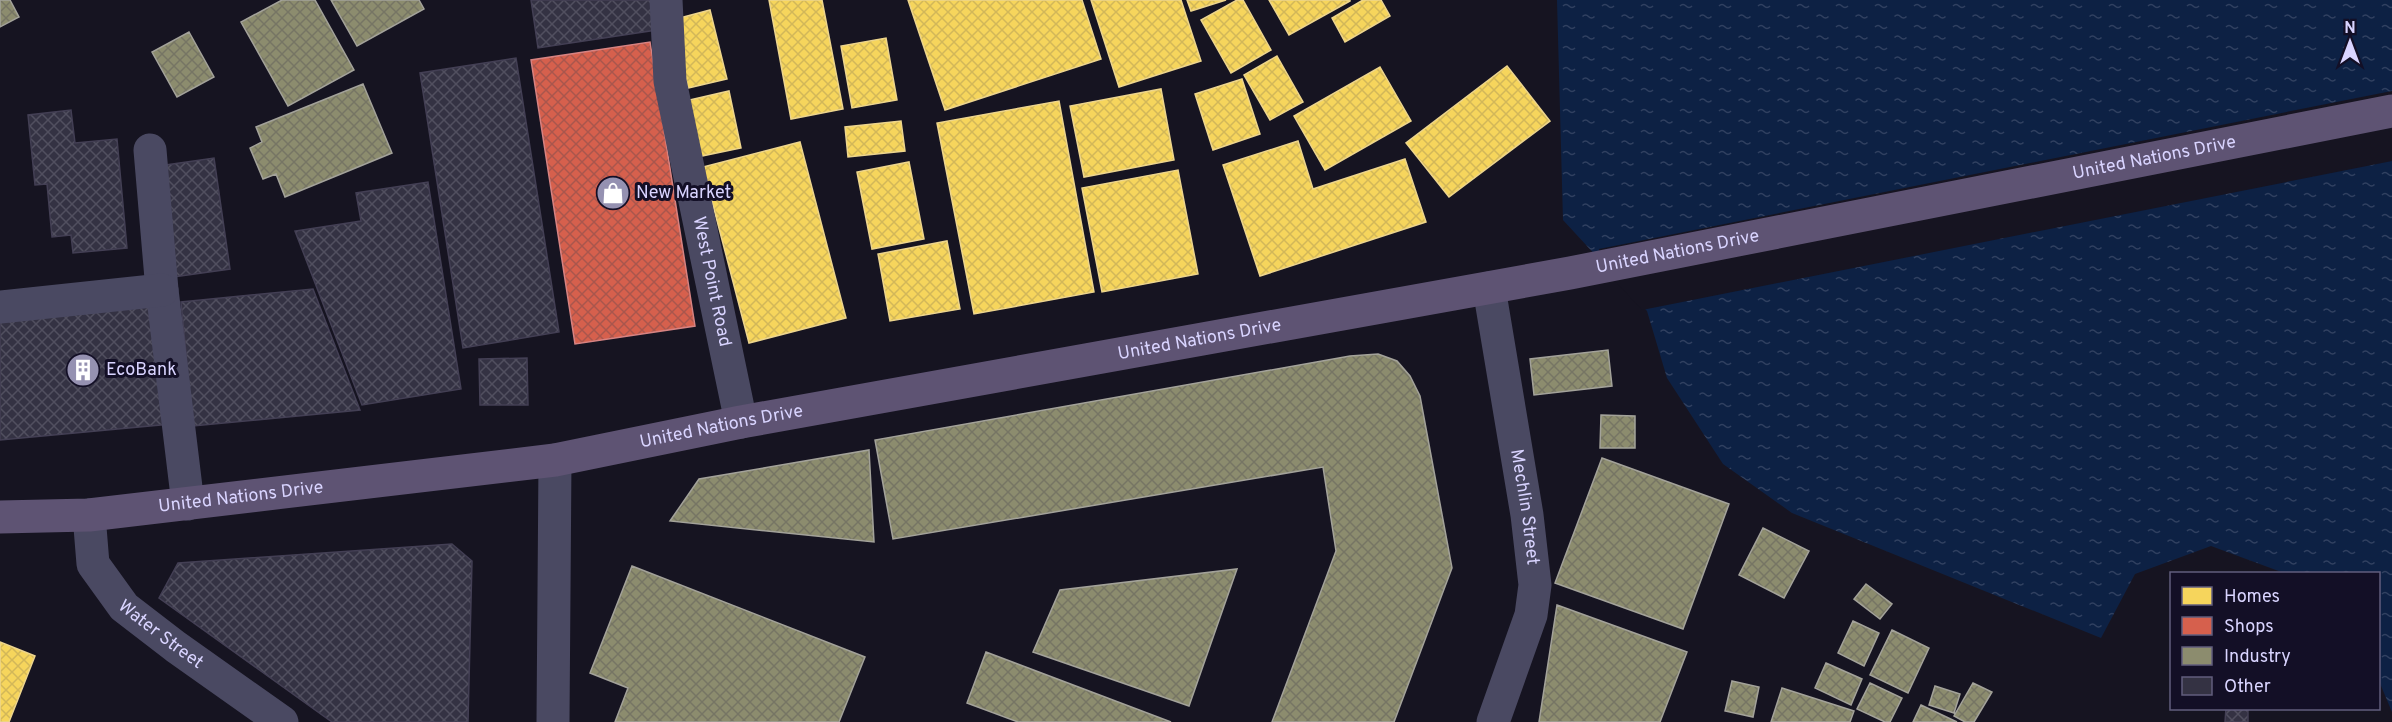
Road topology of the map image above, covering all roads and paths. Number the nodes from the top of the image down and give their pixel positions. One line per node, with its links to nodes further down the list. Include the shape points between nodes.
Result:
1 (666, 0): 7 (street, West Point Road, via 670,81)
2 (2392, 111): 4 (main road, United Nations Drive)
3 (150, 150): 5 (street)
4 (1488, 288): 7 (main road, United Nations Drive); 14 (street, Mechlin Street, via 1527,515 1535,585 1531,615)
5 (162, 290): 6 (street); 9 (street)
6 (0, 307)
7 (741, 422): 8 (main road, United Nations Drive)
8 (555, 460): 9 (main road, United Nations Drive); 13 (street)
9 (188, 504): 10 (main road, United Nations Drive)
10 (88, 515): 11 (main road, United Nations Drive); 12 (street, Water Street, via 93,564 124,607)
11 (0, 517)
12 (282, 722)
13 (553, 722)
14 (1493, 722)

